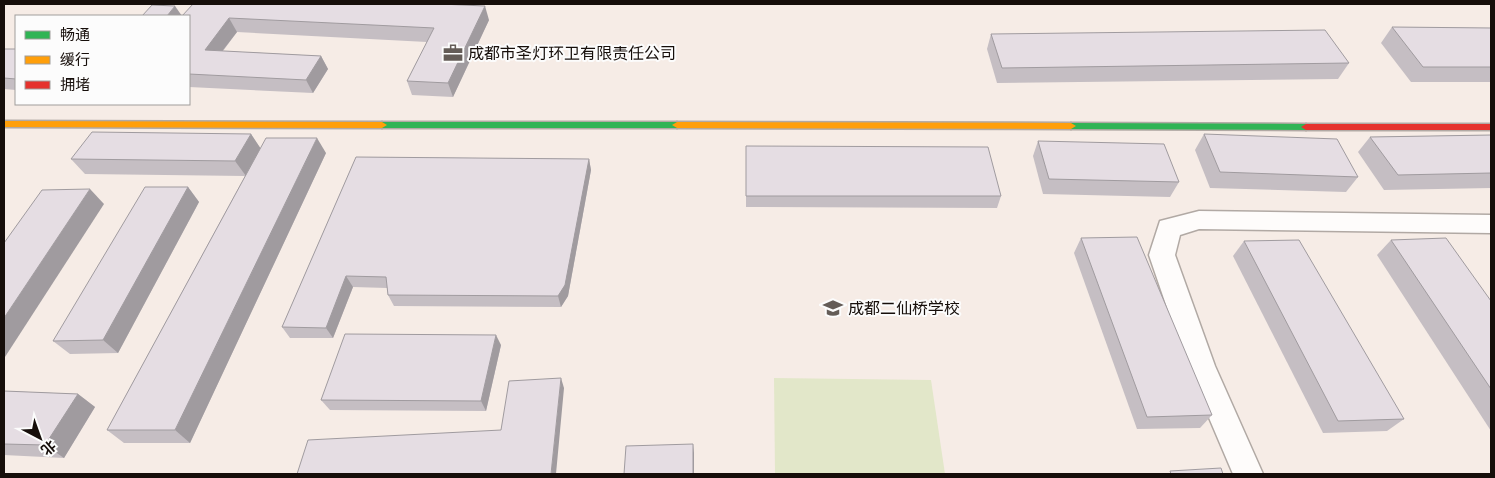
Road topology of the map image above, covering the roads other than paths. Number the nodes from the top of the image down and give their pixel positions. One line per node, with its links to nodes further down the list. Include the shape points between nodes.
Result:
1 (4, 124): 2 (street)
2 (1491, 126)
3 (1491, 224): 4 (street, via 1199,220 1169,228 1162,255 1201,366)
4 (1248, 474)

